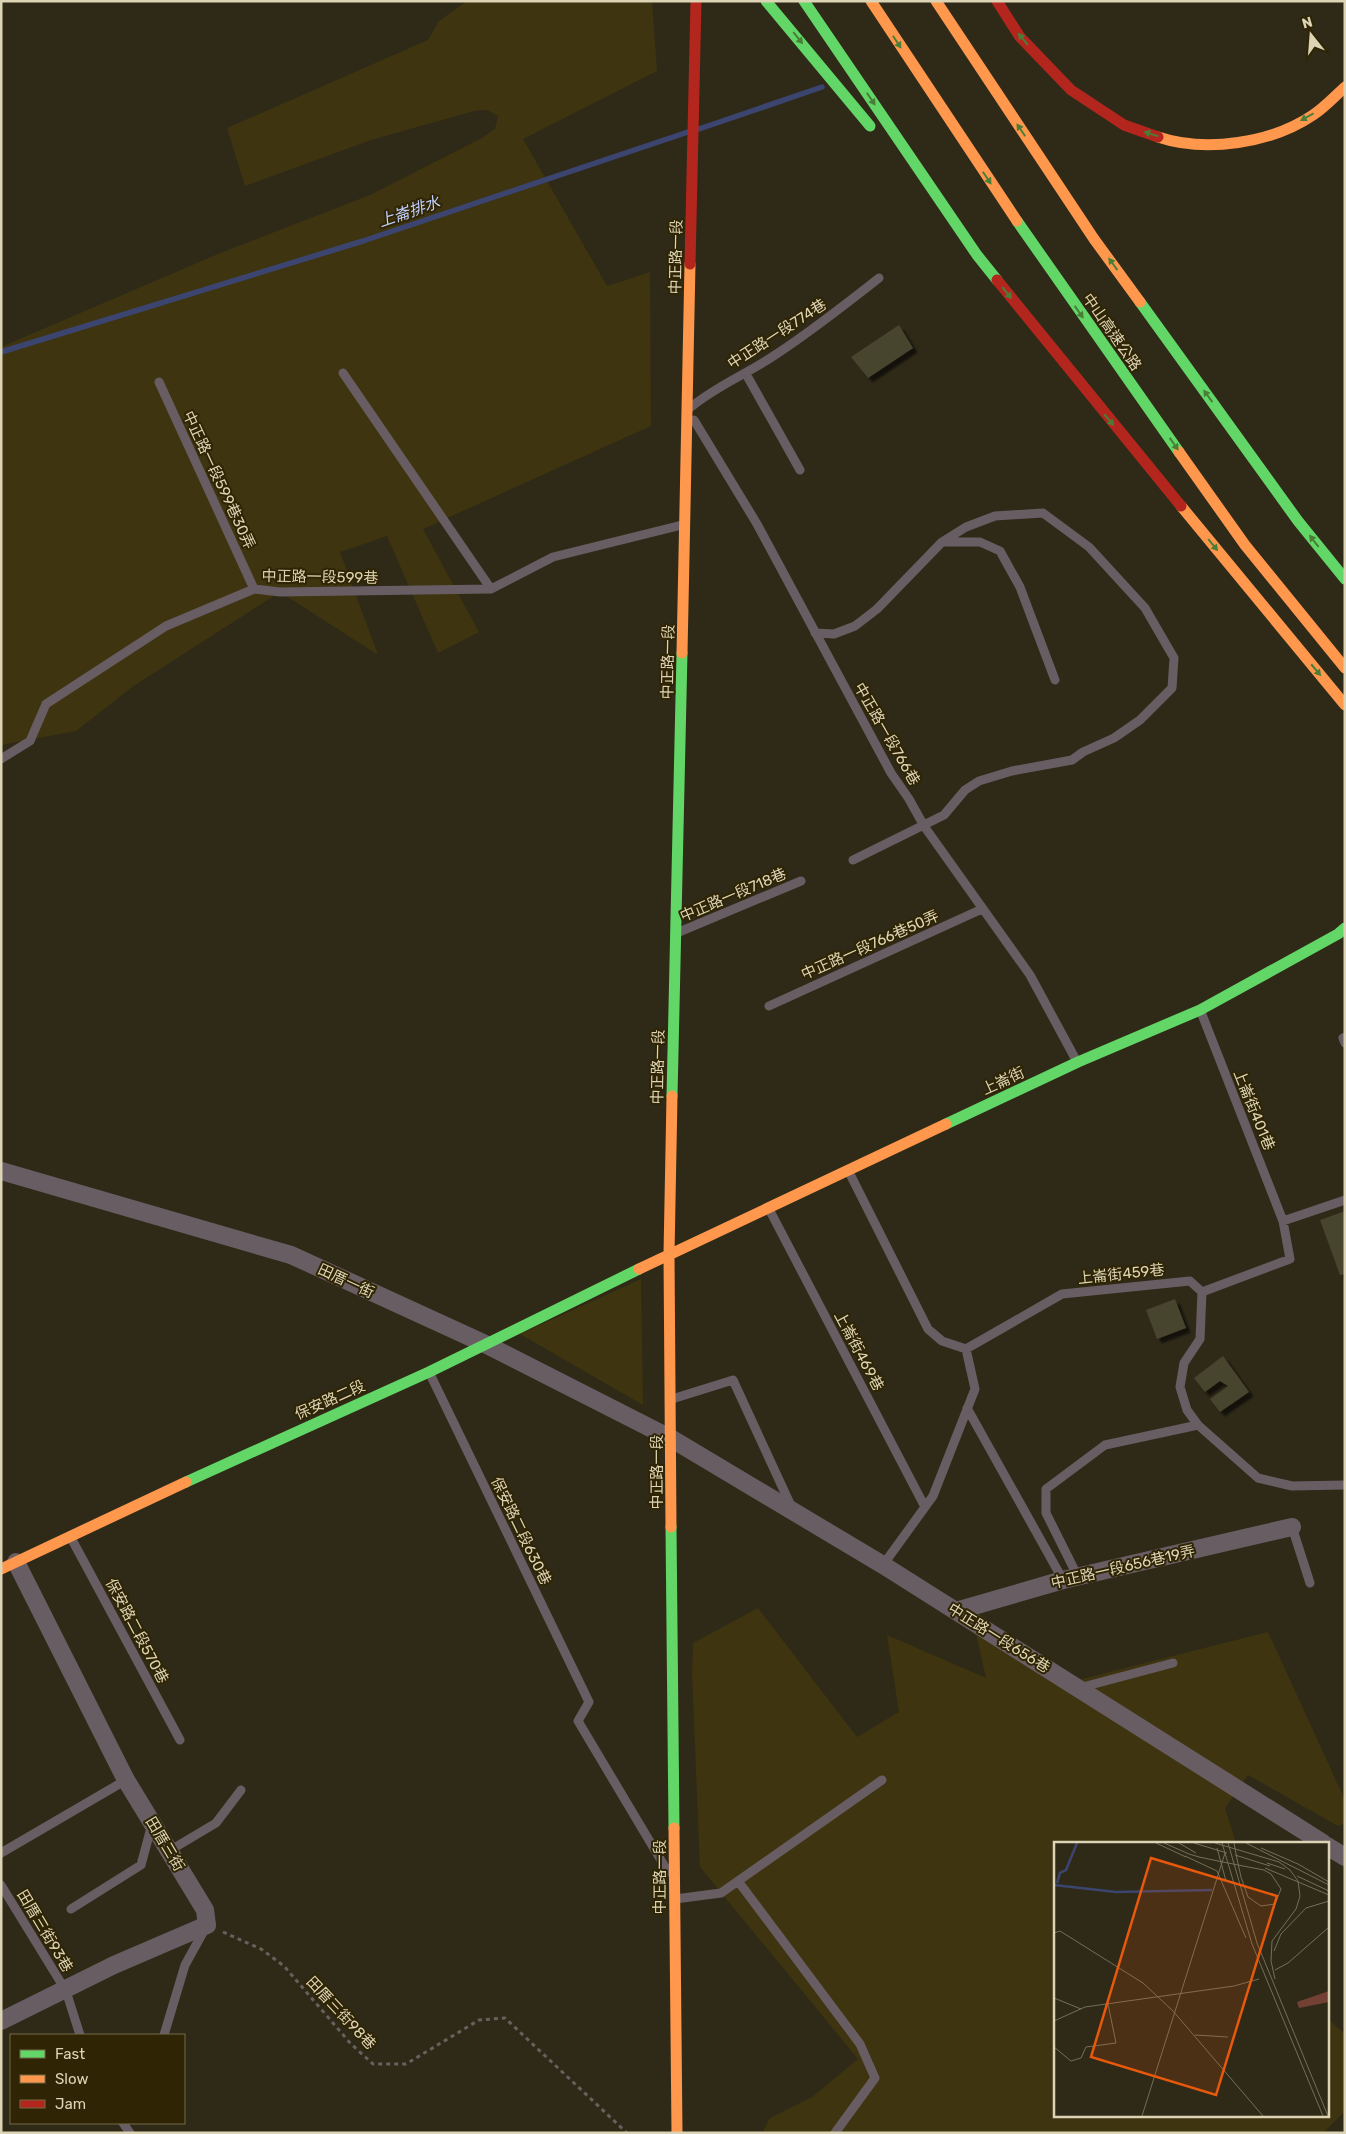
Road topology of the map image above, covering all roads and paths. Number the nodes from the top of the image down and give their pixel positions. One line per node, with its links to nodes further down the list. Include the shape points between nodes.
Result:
1 (696, 1): 15 (main road, 中正路一段)
2 (766, 1): 8 (main road, one-way to 8)
3 (804, 1): 10 (main road, one-way to 10)
4 (871, 1): 23 (main road, 中山高速公路, one-way to 23, via 1056,279 1245,545)
5 (936, 1): 19 (main road, one-way to 5, via 1298,521 1094,239)
6 (997, 1): 7 (main road, one-way to 6, via 1313,115 1271,136 1223,145 1168,140 1124,125 1071,90 1020,37)
7 (1345, 87)
8 (876, 135)
9 (917, 188): 10 (main road, via 963,248)
10 (977, 255): 25 (main road, one-way to 25)
11 (879, 278): 13 (lane, 中正路一段774巷)
12 (343, 373): 21 (lane)
13 (746, 374): 15 (lane, 中正路一段774巷, via 711,390); 16 (lane)
14 (159, 382): 20 (lane, 中正路一段599巷30弄)
15 (688, 410): 17 (main road, 中正路一段); 22 (lane, 中正路一段766巷, via 757,524)
16 (800, 470)
17 (686, 524): 21 (lane, 中正路一段599巷, via 553,557); 31 (main road, 中正路一段)
18 (942, 542): 22 (lane, via 877,609 855,626 834,634); 24 (lane, via 980,542 1000,551 1020,587); 27 (lane, via 966,527 995,516 1043,513 1089,547 1145,608 1174,658 1172,688 1140,720 1114,738 1072,760 979,781 966,790 944,815)
19 (1345, 579)
20 (254, 589): 21 (lane, 中正路一段599巷, via 280,592); 26 (lane, 中正路一段599巷, via 166,626 46,704 30,741)
21 (492, 589)
22 (815, 633): 27 (lane, 中正路一段766巷, via 891,773)
23 (1345, 668)
24 (1055, 680)
25 (1345, 705)
26 (1, 759)
27 (924, 826): 28 (lane); 30 (lane, 中正路一段766巷)
28 (853, 860)
29 (801, 881): 31 (lane, 中正路一段718巷)
30 (982, 910): 33 (lane, 中正路一段766巷50弄); 37 (lane, 中正路一段766巷, via 1030,975)
31 (676, 933): 43 (main road, 中正路一段)
32 (1341, 934): 34 (main road, 上崙街)
33 (769, 1006)
34 (1200, 1010): 37 (main road, 上崙街); 42 (lane, 上崙街401巷)
35 (1345, 1037): 36 (lane)
36 (1345, 1043)
37 (1078, 1062): 38 (main road, 上崙街)
38 (847, 1170): 41 (main road, 上崙街); 46 (lane, via 928,1329 942,1340)
39 (1, 1171): 45 (street, 田厝一街, via 291,1255)
40 (1345, 1200): 42 (lane)
41 (768, 1207): 43 (main road, 上崙街); 53 (lane, 上崙街469巷)
42 (1283, 1221): 44 (lane, 上崙街401巷, via 1290,1259)
43 (669, 1254): 45 (main road, 保安路二段); 48 (main road, 中正路一段)
44 (1202, 1292): 46 (lane, 上崙街459巷, via 1190,1281 1062,1294); 50 (lane, via 1200,1339 1184,1363 1180,1387 1187,1410)
45 (484, 1343): 47 (main road, 保安路二段); 51 (street, 田厝一街)
46 (966, 1349): 49 (lane, via 975,1389)
47 (429, 1372): 56 (main road, 保安路二段); 75 (lane, 保安路二段630巷, via 589,1702 578,1721)
48 (672, 1399): 51 (main road, 中正路一段); 54 (lane, via 733,1380)
49 (967, 1408): 53 (lane, via 933,1496); 59 (lane)
50 (1198, 1425): 52 (lane, via 1258,1478 1292,1486); 59 (lane, via 1105,1445 1046,1489 1046,1513)
51 (672, 1439): 54 (street, 中正路一段656巷); 75 (main road, 中正路一段)
52 (1345, 1485)
53 (925, 1507): 58 (lane)
54 (793, 1511): 58 (street, 中正路一段656巷)
55 (1292, 1527): 59 (street, 中正路一段656巷19弄); 60 (lane)
56 (70, 1535): 57 (main road, 保安路二段); 64 (lane, 保安路二段570巷)
57 (8, 1565): 65 (street, 田厝三街)
58 (883, 1565): 61 (street, 中正路一段656巷)
59 (1071, 1578): 61 (street, 中正路一段656巷19弄)
60 (1310, 1583)
61 (956, 1611): 63 (street, 中正路一段656巷)
62 (1173, 1663): 63 (lane)
63 (1079, 1688): 69 (street, 中正路一段656巷)
64 (180, 1740)
65 (126, 1780): 68 (street, 田厝三街); 72 (lane)
66 (882, 1780): 74 (lane)
67 (242, 1790): 71 (lane, via 216,1823)
68 (152, 1824): 71 (street, 田厝三街); 78 (lane, via 141,1865)
69 (1321, 1842)
70 (1328, 1847): 73 (street)
71 (169, 1851): 79 (street, 田厝三街, via 205,1910)
72 (1, 1853)
73 (1345, 1857)
74 (738, 1880): 77 (lane, via 721,1893); 86 (lane, via 860,2044 874,2078)
75 (675, 1883): 77 (main road, 中正路一段)
76 (1, 1885): 80 (lane, 田厝三街93巷)
77 (675, 1899): 85 (main road, 中正路一段)
78 (71, 1909)
79 (207, 1925): 80 (street, via 114,1965); 83 (lane, via 185,1965); 84 (path, 田厝三街98巷, via 261,1949 284,1966 350,2044 374,2064 406,2064 479,2020 505,2018)
80 (66, 1991): 81 (street); 82 (lane, 田厝三街93巷)
81 (1, 2021)
82 (80, 2034)
83 (164, 2034)
84 (627, 2133)
85 (677, 2133)
86 (835, 2133)

